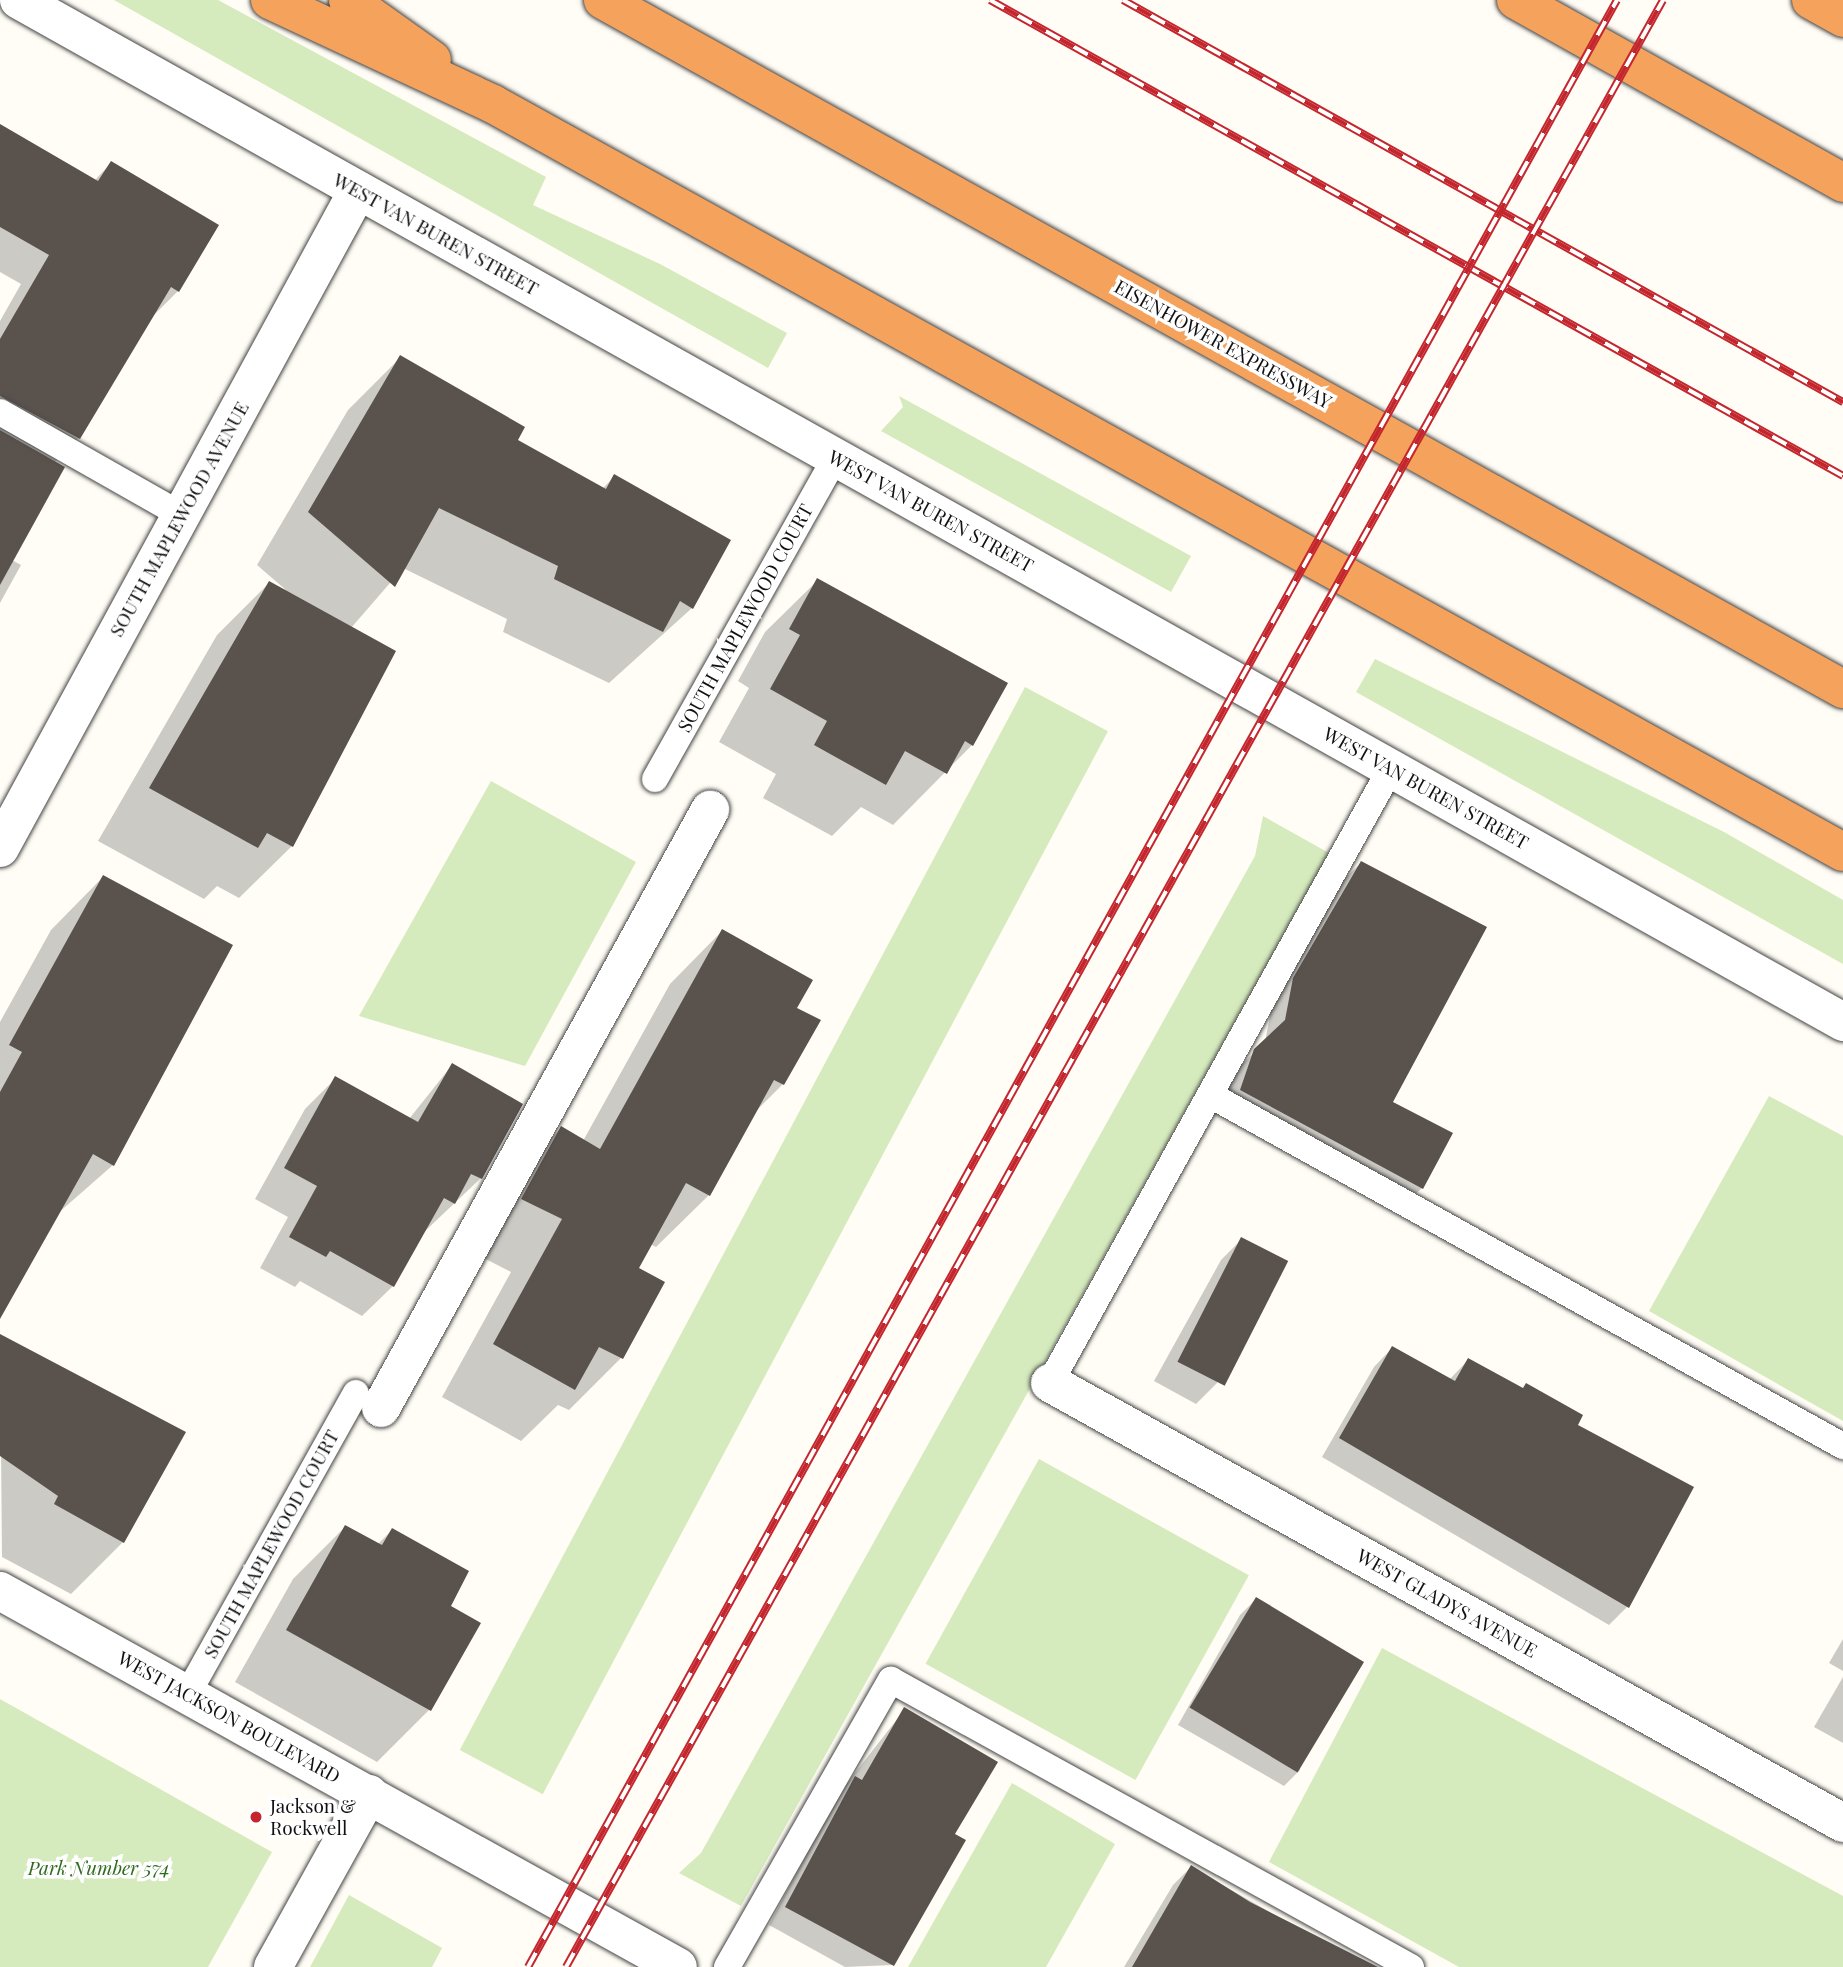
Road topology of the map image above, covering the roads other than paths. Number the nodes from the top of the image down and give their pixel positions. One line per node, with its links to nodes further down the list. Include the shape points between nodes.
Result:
1 (19, 0): 10 (street, WEST VAN BUREN STREET)
2 (270, 0): 8 (highway)
3 (348, 0): 8 (highway)
4 (603, 0): 14 (highway, EISENHOWER EXPRESSWAY)
5 (1516, 0): 9 (highway)
6 (1811, 0): 7 (highway)
7 (1843, 18)
8 (492, 104): 19 (highway)
9 (1843, 183)
10 (358, 190): 12 (street, WEST VAN BUREN STREET); 13 (street, SOUTH MAPLEWOOD AVENUE)
11 (0, 412): 13 (lane)
12 (836, 457): 15 (street, WEST VAN BUREN STREET); 16 (lane, SOUTH MAPLEWOOD COURT)
13 (181, 515): 18 (street, SOUTH MAPLEWOOD AVENUE)
14 (1843, 690)
15 (1391, 768): 20 (street, WEST VAN BUREN STREET); 21 (lane)
16 (655, 779)
17 (710, 810): 23 (street)
18 (0, 848)
19 (1843, 852)
20 (1843, 1022)
21 (1212, 1096): 22 (lane); 24 (lane)
22 (1050, 1383): 28 (street, WEST GLADYS AVENUE)
23 (368, 1401): 26 (lane, SOUTH MAPLEWOOD COURT)
24 (1843, 1446)
25 (0, 1591): 26 (street, WEST JACKSON BOULEVARD)
26 (187, 1695): 27 (street, WEST JACKSON BOULEVARD)
27 (369, 1794): 29 (street); 30 (street, WEST JACKSON BOULEVARD)
28 (1843, 1823)
29 (273, 1967)
30 (678, 1967)
31 (727, 1967): 32 (lane, via 891,1680)
32 (1411, 1967)

